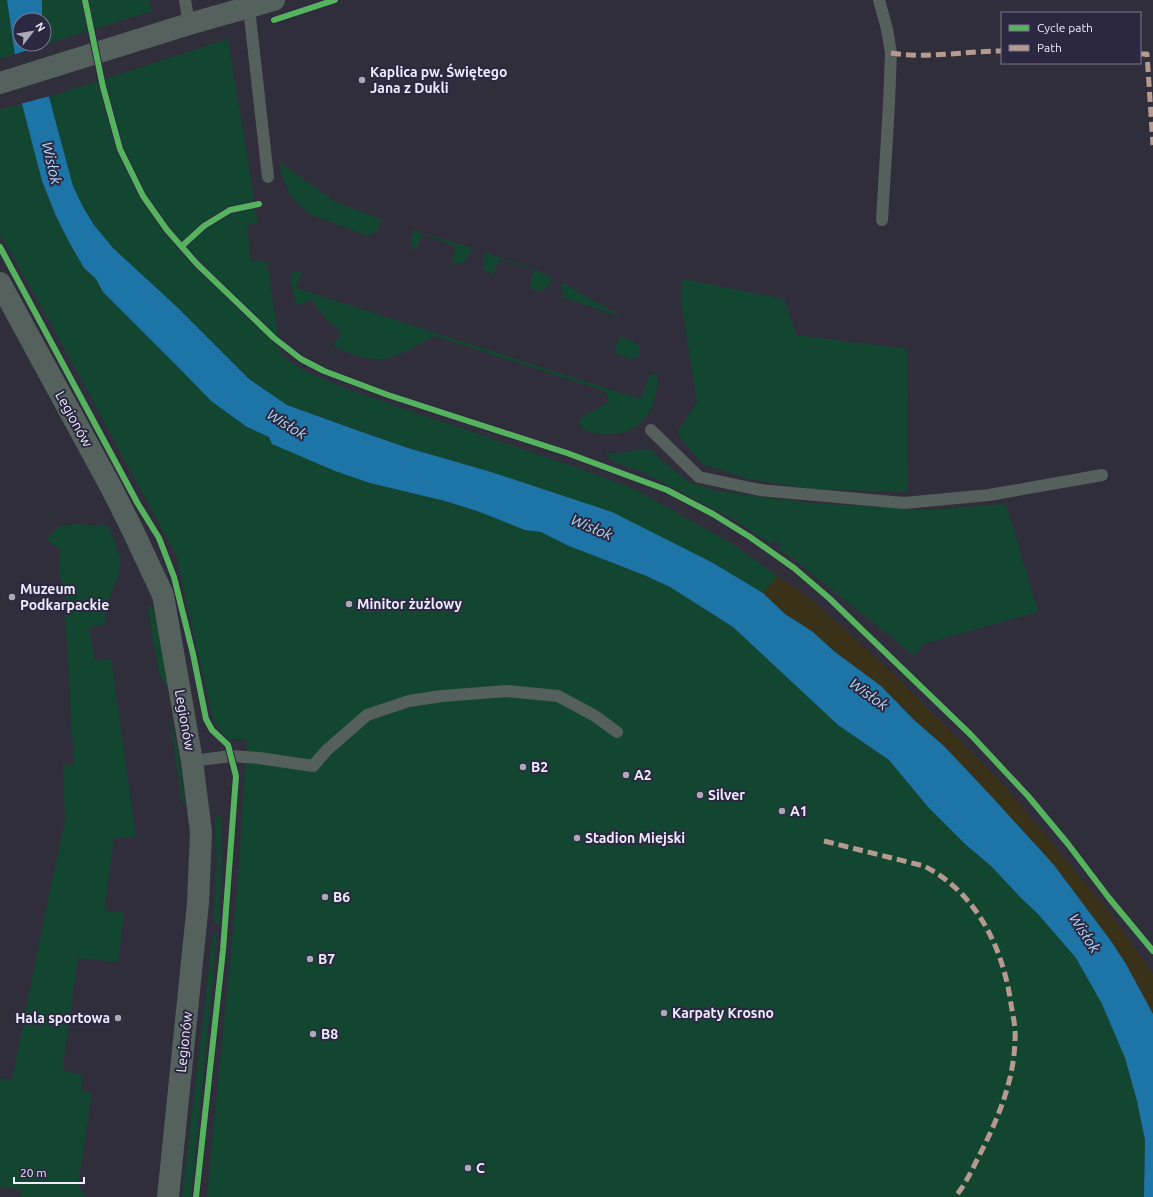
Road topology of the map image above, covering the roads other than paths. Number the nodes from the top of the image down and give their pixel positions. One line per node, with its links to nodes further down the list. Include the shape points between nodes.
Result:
1 (185, 0): 5 (lane)
2 (274, 0): 4 (main road)
3 (878, 0): 8 (lane, via 891,53)
4 (249, 8): 5 (main road); 7 (lane)
5 (189, 24): 6 (main road)
6 (0, 83)
7 (268, 177)
8 (882, 220)
9 (0, 283): 13 (main road, Legionów, via 124,511 163,595)
10 (651, 430): 11 (lane, via 699,476 760,490 904,503 989,495)
11 (1102, 475)
12 (617, 732): 13 (lane, via 595,716 558,696 507,691 409,701 367,715 327,750 313,766 230,756)
13 (192, 761): 14 (main road, Legionów, via 201,832 198,903)
14 (168, 1197)

